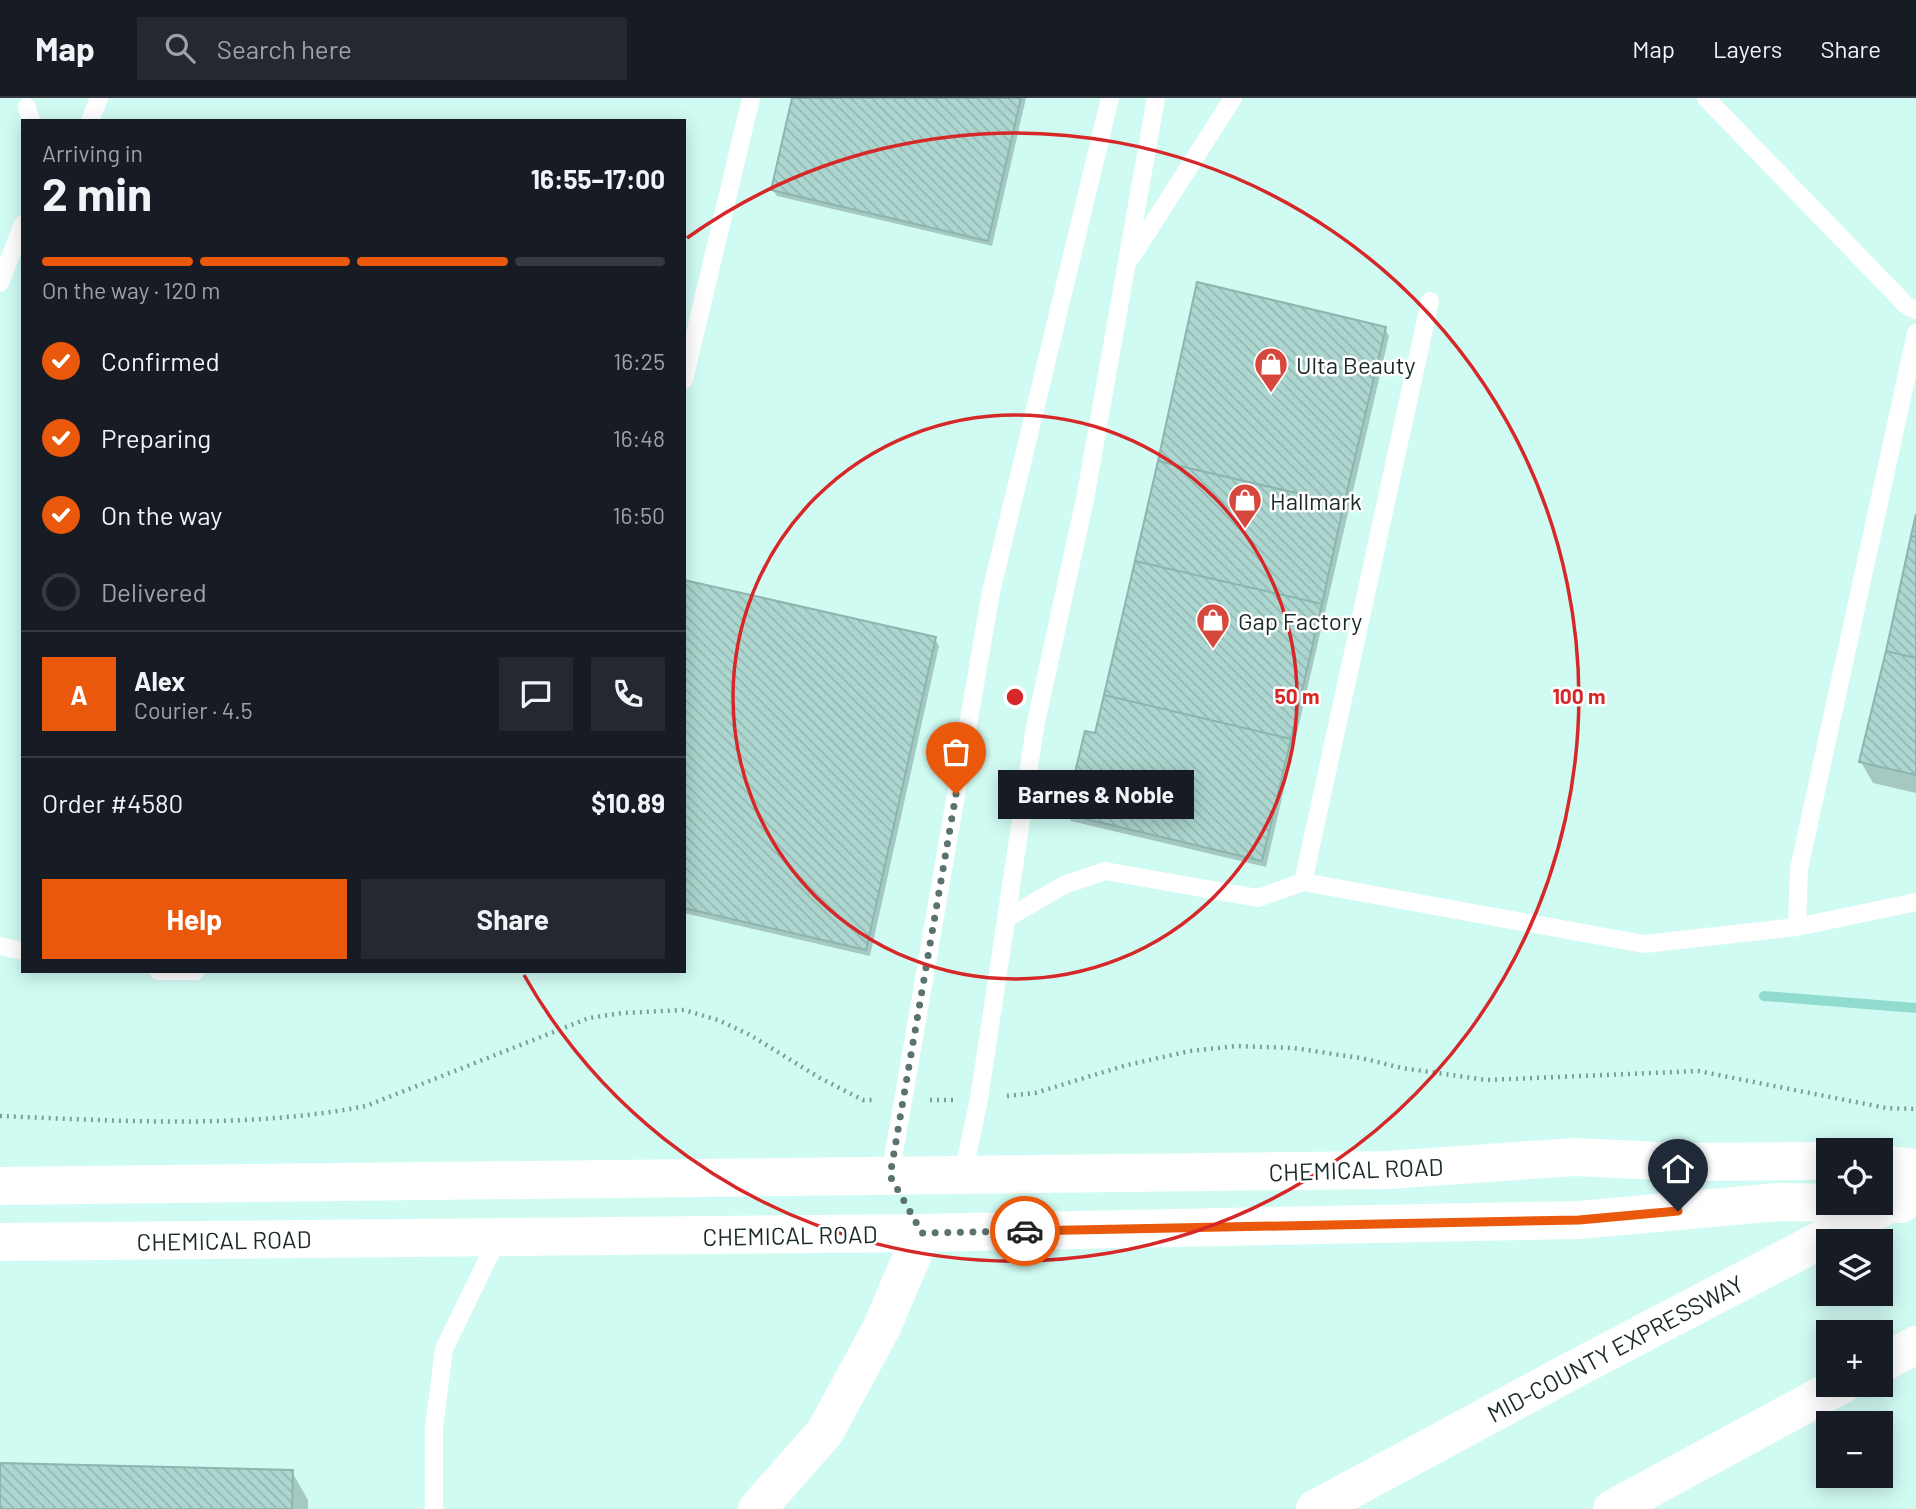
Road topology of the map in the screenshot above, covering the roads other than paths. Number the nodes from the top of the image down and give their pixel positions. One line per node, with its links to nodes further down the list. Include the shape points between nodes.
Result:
1 (99, 98): 7 (lane)
2 (751, 98): 14 (lane)
3 (1110, 98): 25 (lane, via 990,592)
4 (1156, 98): 9 (lane)
5 (1233, 98): 9 (lane)
6 (1706, 98): 12 (lane, via 1907,306)
7 (91, 119)
8 (21, 229): 10 (lane)
9 (1126, 267): 17 (lane, via 1084,499 1035,727)
10 (0, 282)
11 (1430, 301): 15 (lane)
12 (1916, 310)
13 (1916, 333): 18 (lane, via 1799,869)
14 (686, 372)
15 (1303, 882): 17 (lane, via 1258,898 1105,871 1064,885); 18 (lane, via 1644,944)
16 (1916, 902): 18 (lane)
17 (1007, 918): 24 (lane)
18 (1797, 927)
19 (0, 946): 20 (lane)
20 (21, 951)
21 (1816, 1161): 24 (main road, CHEMICAL ROAD, via 1574,1157 1388,1170)
22 (1893, 1165): 23 (main road)
23 (1916, 1168)
24 (963, 1174): 25 (main road, CHEMICAL ROAD); 29 (main road)
25 (890, 1176): 26 (main road, CHEMICAL ROAD); 29 (main road)
26 (0, 1186)
27 (1916, 1190): 37 (main road, MID-COUNTY EXPRESSWAY)
28 (1916, 1204): 29 (main road, CHEMICAL ROAD, via 1777,1202 1579,1220)
29 (922, 1233): 30 (main road, CHEMICAL ROAD); 36 (main road, via 881,1329 825,1432)
30 (498, 1238): 31 (main road, CHEMICAL ROAD); 35 (lane, via 444,1349 434,1428)
31 (0, 1242)
32 (1916, 1345): 33 (main road)
33 (1893, 1357)
34 (1819, 1397): 38 (main road)
35 (434, 1509)
36 (757, 1509)
37 (1315, 1509)
38 (1612, 1509)

